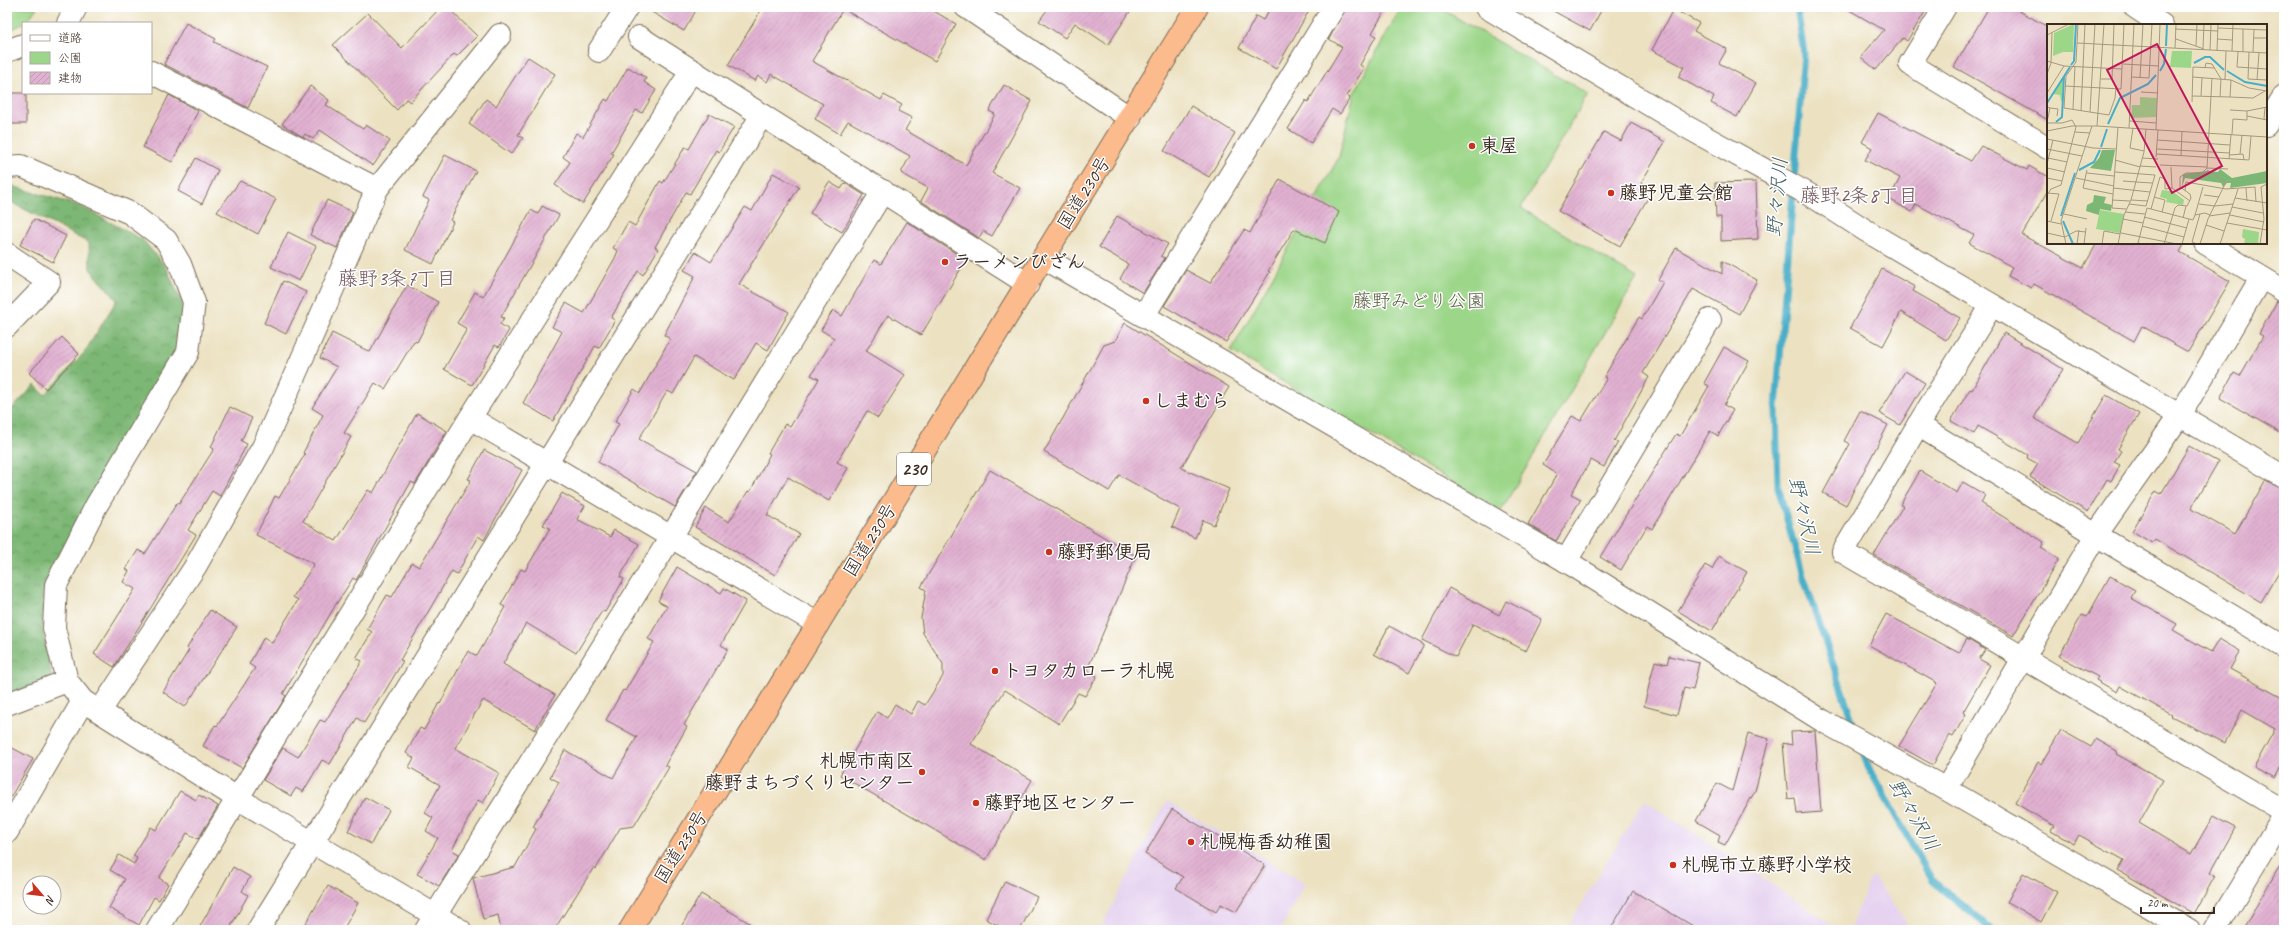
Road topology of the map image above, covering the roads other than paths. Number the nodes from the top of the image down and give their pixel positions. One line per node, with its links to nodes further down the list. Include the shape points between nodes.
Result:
1 (76, 7): 9 (street)
2 (627, 7): 15 (street)
3 (966, 7): 20 (street)
4 (1198, 7): 20 (highway, 国道230号 / 230)
5 (1334, 7): 33 (street)
6 (1486, 7): 32 (street, via 1685,126 1817,198 1865,230)
7 (1945, 7): 22 (street, via 1910,64)
8 (2135, 7): 10 (street)
9 (68, 22)
10 (2160, 24)
11 (500, 35): 24 (street)
12 (639, 37): 16 (street)
13 (22, 45): 14 (street)
14 (7, 51)
15 (599, 51)
16 (692, 70): 19 (street); 37 (street)
17 (152, 73): 24 (street)
18 (2278, 100): 21 (street)
19 (762, 115): 25 (street); 39 (street)
20 (1130, 118): 28 (highway, 国道230号 / 230)
21 (2267, 123)
22 (2047, 147)
23 (7, 167): 47 (street, via 21,166 130,213 166,240 180,264 194,302 188,352 96,506 56,585 54,628)
24 (377, 189): 49 (street, via 263,448 195,566)
25 (883, 191): 30 (street); 42 (street)
26 (2208, 244): 29 (street)
27 (7, 254): 35 (street, via 49,282)
28 (1044, 258): 30 (highway, 国道230号 / 230); 33 (street)
29 (2261, 278): 31 (street); 36 (street)
30 (1028, 284): 44 (highway, 国道230号 / 230)
31 (2284, 291)
32 (1992, 305): 36 (street); 38 (street)
33 (1144, 315): 43 (street)
34 (1710, 320): 43 (street)
35 (7, 326)
36 (2180, 415): 40 (street); 41 (street)
37 (470, 418): 39 (street); 51 (street)
38 (1918, 425): 41 (street); 46 (street, via 1842,552)
39 (547, 464): 42 (street); 55 (street)
40 (2284, 477)
41 (2096, 535): 45 (street); 46 (street)
42 (671, 537): 44 (street); 56 (street)
43 (1566, 561): 50 (street, via 1823,721)
44 (818, 624): 60 (highway, 国道230号 / 230)
45 (2284, 647)
46 (2022, 659): 50 (street); 52 (street)
47 (66, 681): 48 (street); 49 (street)
48 (7, 704)
49 (91, 706): 51 (street); 54 (street)
50 (1946, 789): 61 (street)
51 (237, 798): 55 (street); 57 (street)
52 (2284, 811)
53 (2284, 815): 62 (street)
54 (7, 832)
55 (311, 842): 56 (street); 58 (street)
56 (430, 922): 59 (street)
57 (157, 930)
58 (258, 930)
59 (460, 930)
60 (630, 930)
61 (2189, 930)
62 (2215, 930)

